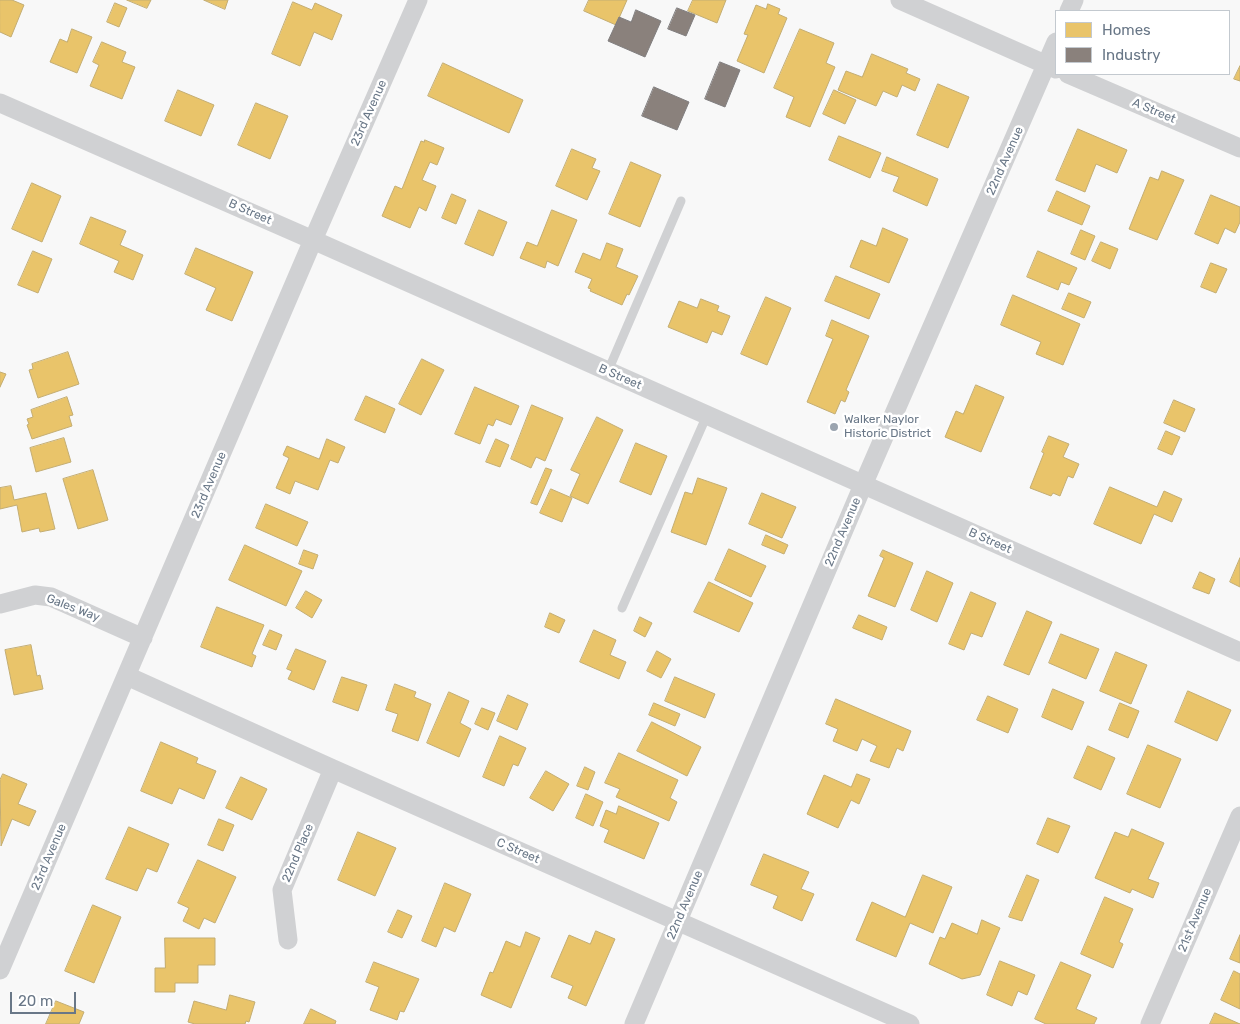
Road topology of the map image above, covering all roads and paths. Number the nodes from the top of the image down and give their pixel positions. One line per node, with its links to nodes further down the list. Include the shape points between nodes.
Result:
1 (418, 0): 9 (street, 23rd Avenue)
2 (900, 0): 4 (street)
3 (1055, 48): 4 (street, 22nd Avenue)
4 (1052, 67): 12 (street, 22nd Avenue)
5 (1070, 75): 7 (street, A Street)
6 (0, 103): 9 (street, B Street)
7 (1240, 148)
8 (681, 201): 10 (lane)
9 (313, 240): 10 (street, B Street); 15 (street, 23rd Avenue)
10 (608, 371): 11 (street, B Street)
11 (707, 415): 12 (street, B Street); 14 (lane)
12 (863, 485): 16 (street, B Street); 20 (street, 22nd Avenue)
13 (0, 604): 15 (street, Gales Way, via 35,595 51,597)
14 (622, 608)
15 (143, 638): 17 (street, 23rd Avenue)
16 (1240, 652)
17 (127, 676): 18 (street, C Street); 22 (street, 23rd Avenue)
18 (333, 769): 20 (street, C Street); 21 (street, 22nd Place, via 282,890)
19 (1240, 816): 25 (street, 21st Avenue)
20 (678, 921): 23 (street, 22nd Avenue); 24 (street, C Street)
21 (288, 940)
22 (0, 970)
23 (634, 1024)
24 (910, 1024)
25 (1150, 1024)

